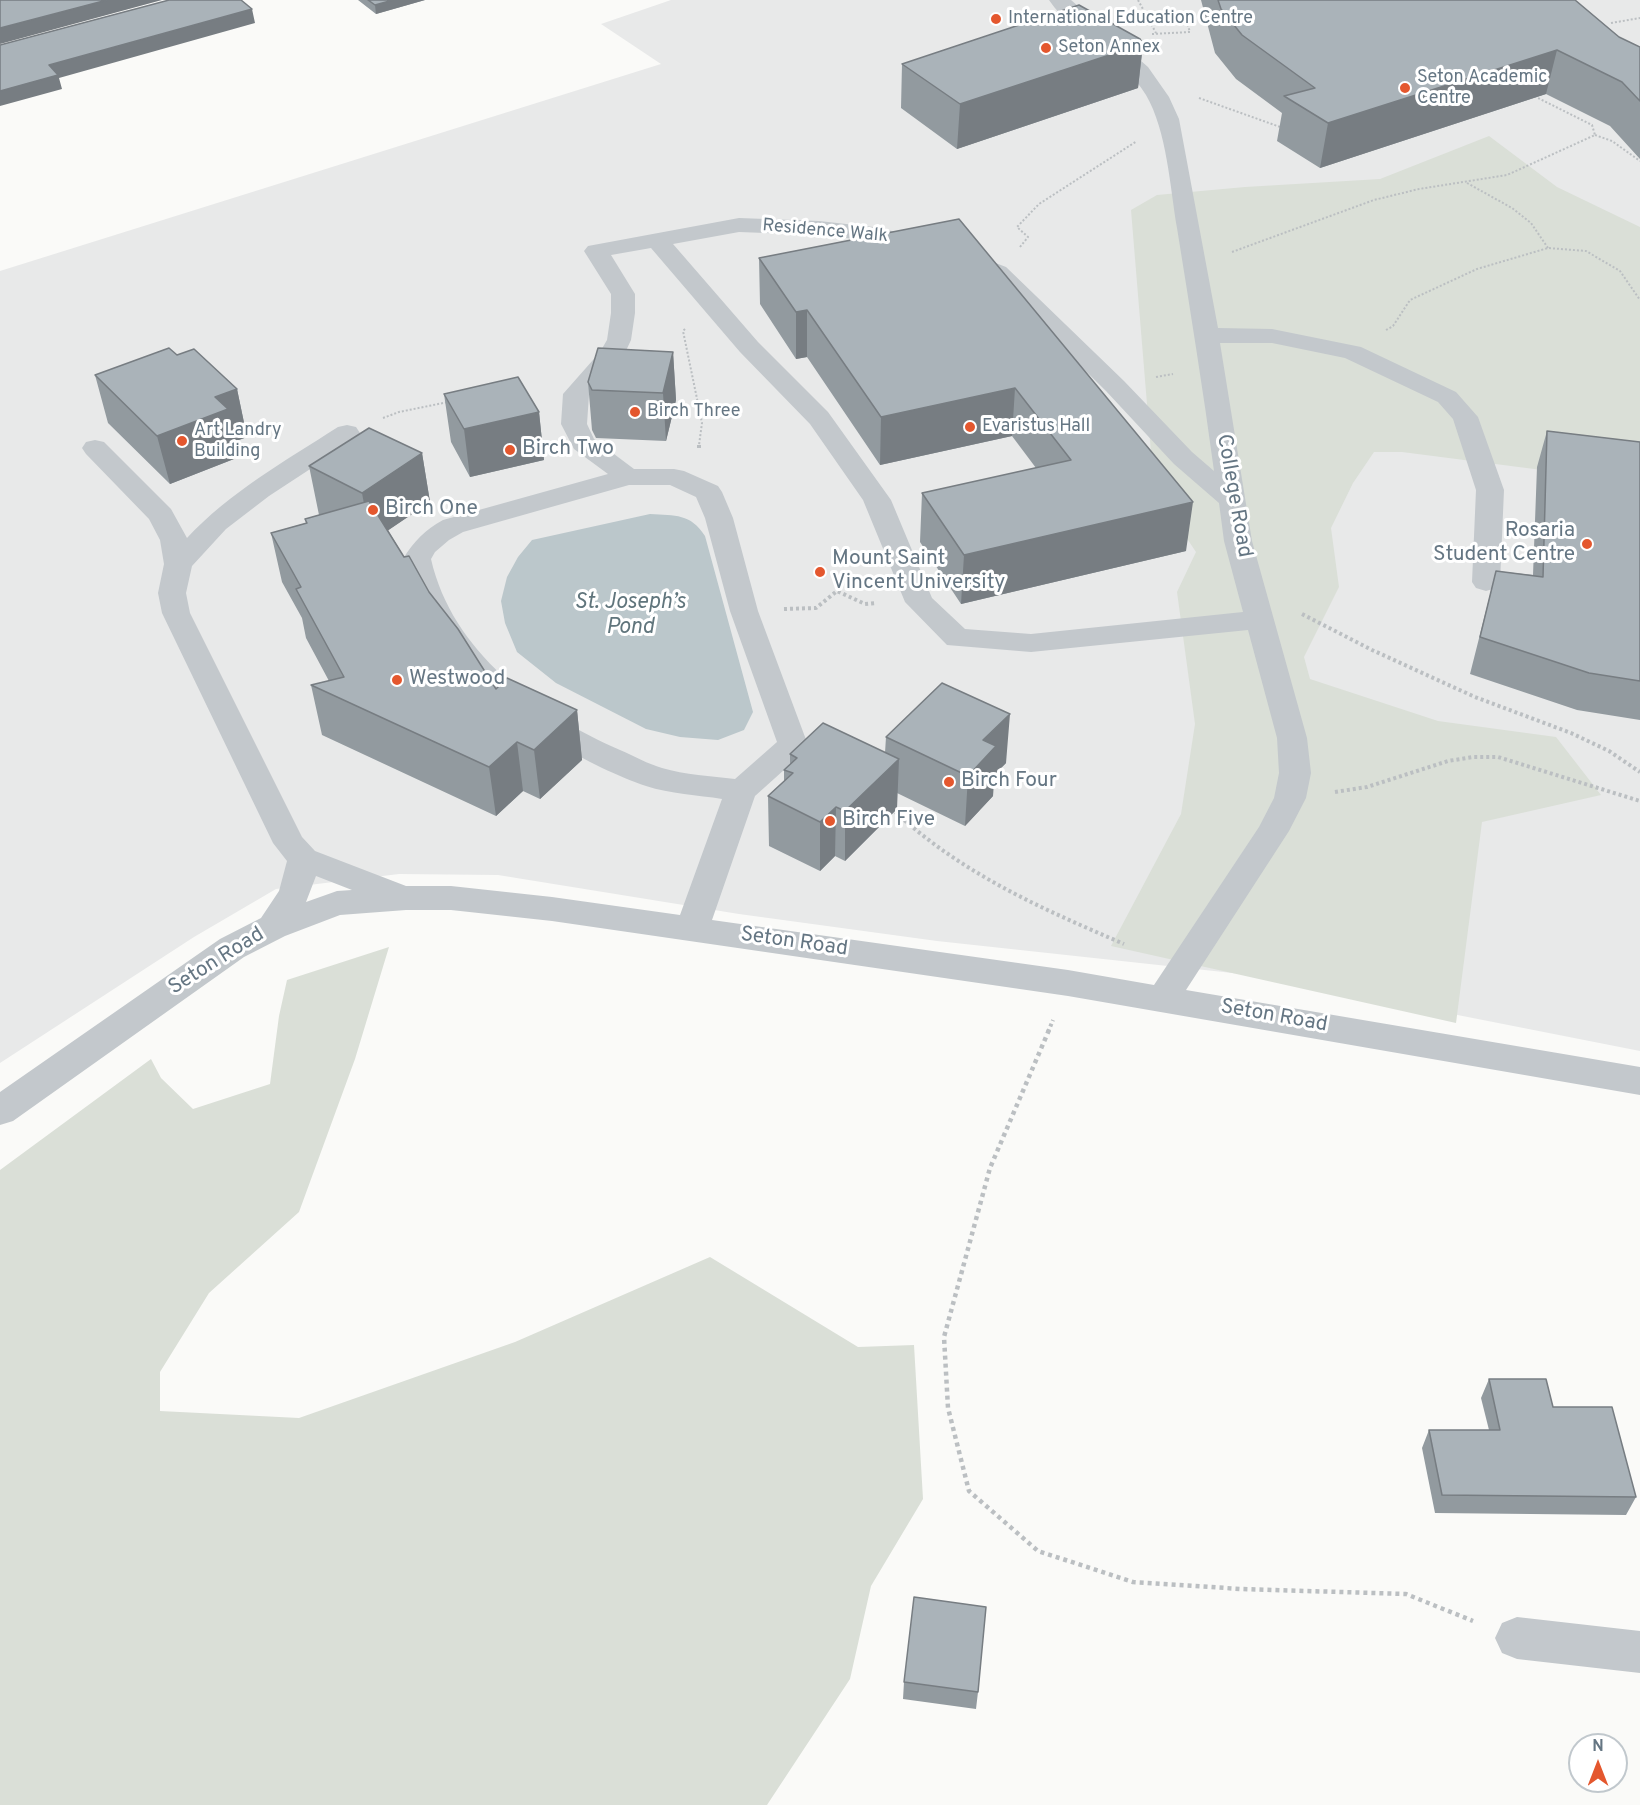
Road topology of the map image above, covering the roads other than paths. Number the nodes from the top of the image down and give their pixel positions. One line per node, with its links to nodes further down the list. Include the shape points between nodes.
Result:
1 (1059, 0): 5 (street, College Road, via 1141,71 1168,119)
2 (656, 239): 3 (street, Residence Walk, via 739,225 873,234); 8 (street, Residence Walk, via 596,251 622,294 623,313 619,340 611,355 576,394 574,424 583,443); 12 (street, via 749,347 819,418 877,500 919,602 957,638 1031,643)
3 (940, 248)
4 (969, 259): 9 (street, via 998,272 1183,458)
5 (1206, 335): 9 (street, College Road); 11 (street, via 1272,336 1352,352 1447,396 1465,417 1490,490)
6 (347, 433): 10 (street, via 216,523)
7 (95, 448): 10 (street, via 161,514 174,540)
8 (628, 477): 13 (street, via 674,477 708,492 719,518 744,611 793,745); 13 (street, via 453,526 424,547 417,559 421,577 453,640 482,675 528,711 586,747 656,778)
9 (1231, 499): 12 (street, College Road)
10 (178, 564): 14 (street, via 172,593 176,612 289,843)
11 (1486, 582)
12 (1258, 620): 18 (street, College Road, via 1292,738 1295,773 1290,798 1273,831)
13 (741, 791): 17 (street)
14 (304, 859): 15 (street); 16 (street, via 295,893)
15 (406, 898): 16 (street, Seton Road, via 337,903); 17 (street, Seton Road, via 451,898)
16 (273, 927): 20 (street, Seton Road, via 232,948)
17 (692, 929): 18 (street, Seton Road)
18 (1163, 998): 19 (street, Seton Road)
19 (1640, 1081)
20 (0, 1111)
21 (1517, 1638): 22 (street)
22 (1640, 1652)

